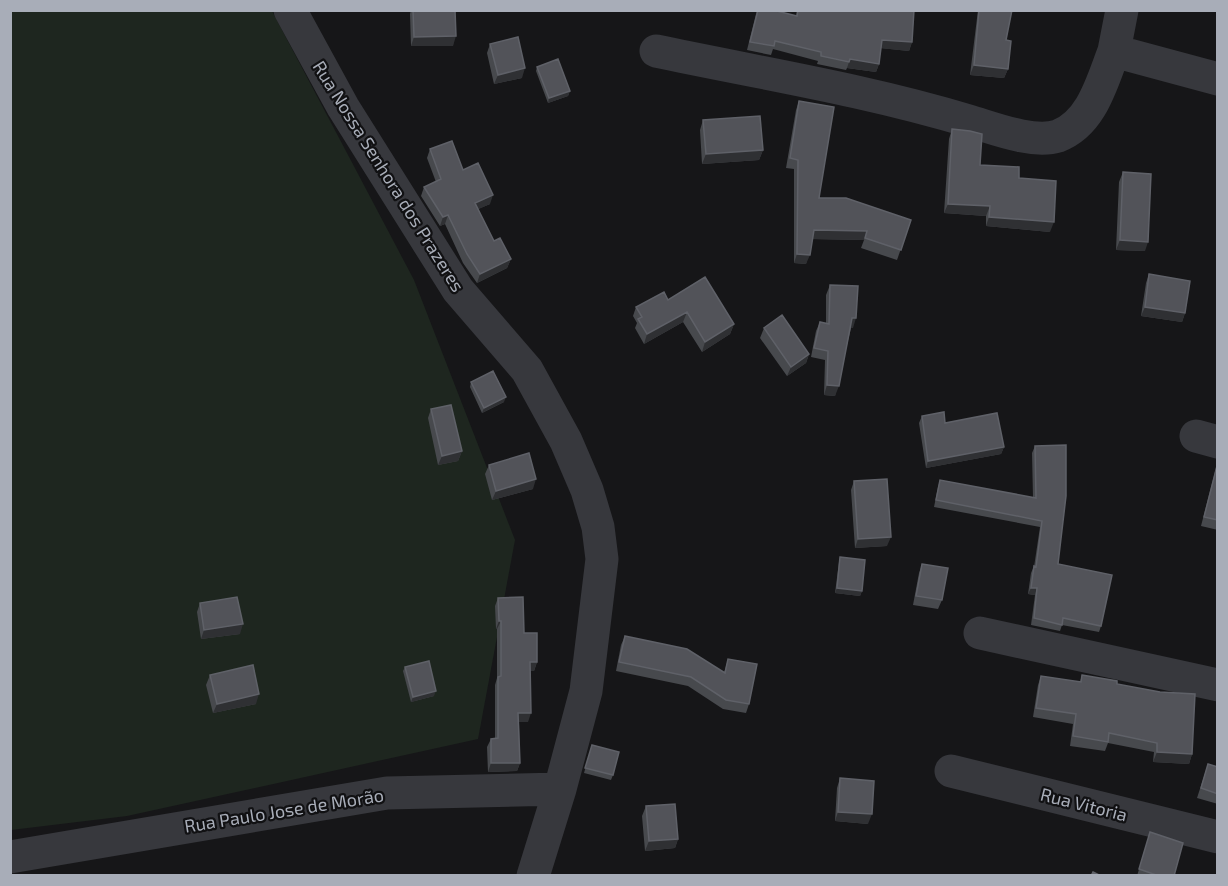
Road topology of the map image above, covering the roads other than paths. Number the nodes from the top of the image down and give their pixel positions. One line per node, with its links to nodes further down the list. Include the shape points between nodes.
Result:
1 (290, 10): 9 (street, Rua Nossa Senhora dos Prazeres, via 343,107 458,290 526,370 566,441 587,490 598,526 602,559 586,691)
2 (1122, 10): 4 (street)
3 (656, 51): 4 (street, via 926,108 1038,139 1057,136 1075,127 1093,104)
4 (1114, 51): 5 (street)
5 (1218, 79)
6 (980, 633): 7 (street)
7 (1218, 686)
8 (951, 771): 10 (street, Rua Vitoria)
9 (560, 789): 11 (street, Rua Paulo Jose de Morão, via 387,793); 12 (street, Rua Nossa Senhora dos Prazeres)
10 (1218, 837)
11 (10, 856)
12 (533, 876)

